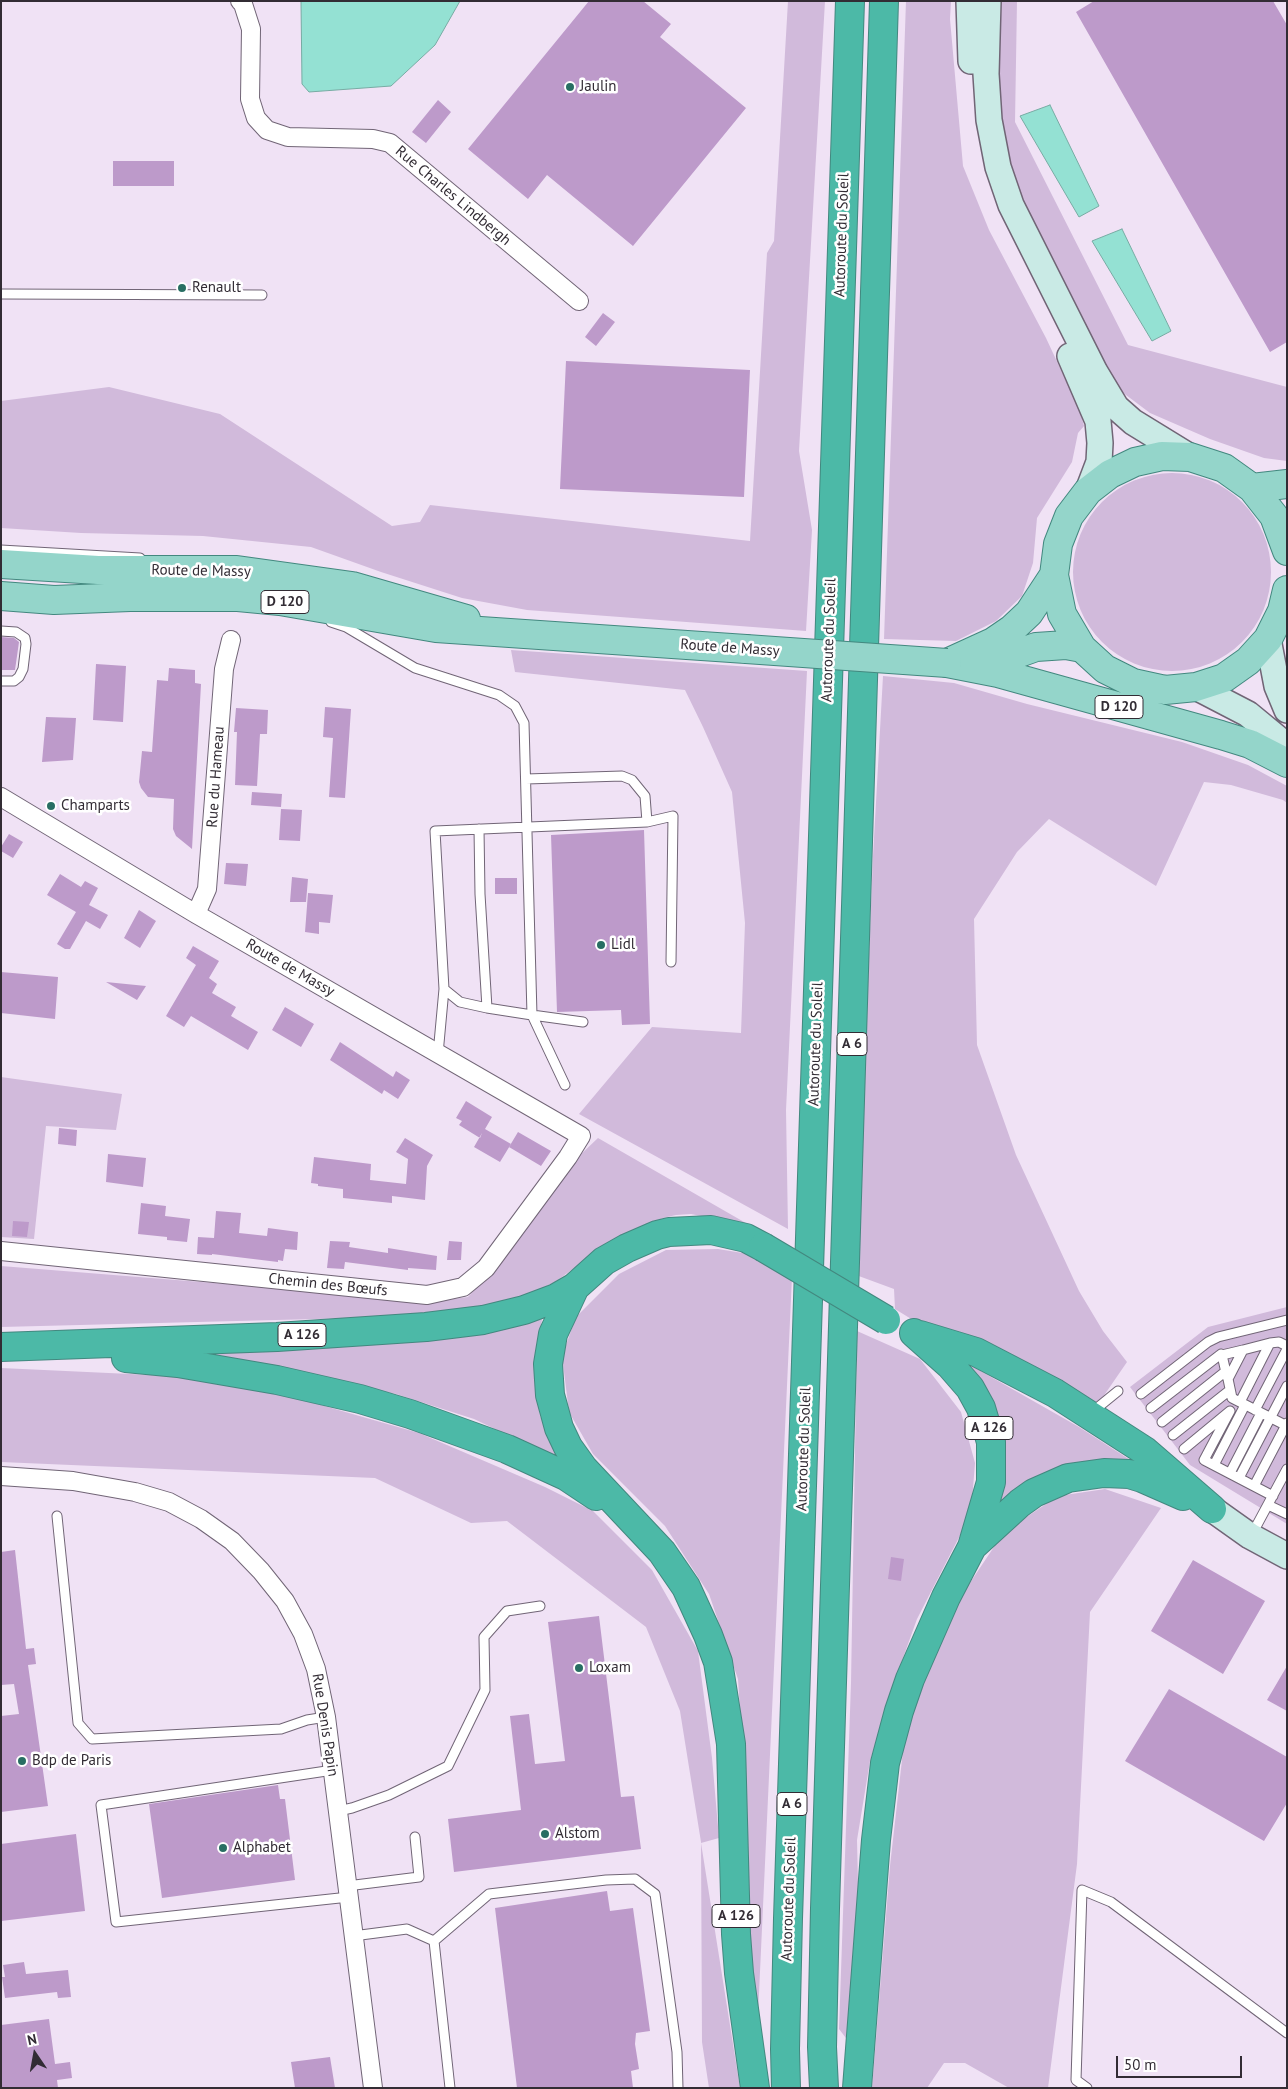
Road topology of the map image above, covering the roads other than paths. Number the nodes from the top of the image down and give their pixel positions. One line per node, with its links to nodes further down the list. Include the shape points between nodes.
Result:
1 (240, 1): 8 (street, Rue Charles Lindbergh, via 251,29 250,99 256,118 268,130 288,137 373,138 390,144)
2 (850, 1): 102 (highway, Autoroute du Soleil / A 6, via 788,1918)
3 (884, 1): 103 (highway, A 6, via 825,1908)
4 (969, 1): 12 (main road, via 976,143 997,210 1069,354 1098,422 1099,462)
5 (988, 1): 9 (main road, via 986,74 989,120 998,168 1011,205 1094,372 1116,407 1133,422)
6 (1, 294): 7 (lane)
7 (262, 295)
8 (579, 301)
9 (1190, 457): 11 (main road, via 1224,468); 12 (main road, via 1162,456 1135,462 1110,474)
10 (1287, 484): 11 (main road)
11 (1252, 488): 14 (main road, via 1274,516)
12 (1088, 491): 19 (main road, via 1069,516 1058,544)
13 (1, 550): 15 (lane)
14 (1287, 550)
15 (150, 559)
16 (160, 560): 18 (lane)
17 (1, 564): 18 (main road, Route de Massy / D 120, via 98,570)
18 (237, 570): 24 (main road, Route de Massy / D 120, via 352,586)
19 (1054, 575): 27 (main road, via 1062,614); 28 (main road, Route de Massy / D 120, via 1029,613 1012,629 993,642)
20 (1287, 590): 25 (main road, via 1282,611)
21 (1, 596): 22 (main road, Route de Massy / D 120, via 54,600 238,597)
22 (280, 601): 24 (main road, Route de Massy / D 120, via 436,628); 34 (lane, via 346,627 415,668 499,695 515,706 524,723)
23 (1, 631): 29 (lane, via 16,632 25,638 26,644 19,677 14,681)
24 (514, 632): 28 (main road, Route de Massy / D 120, bridge)
25 (1268, 639): 30 (main road, via 1248,661 1224,678); 31 (main road, via 1277,686)
26 (231, 640): 39 (street, Rue du Hameau, via 224,669 207,889)
27 (1082, 648): 28 (main road, Route de Massy / D 120, via 1066,645 1036,647 997,661); 30 (main road, via 1105,669 1134,683 1164,690)
28 (947, 663): 33 (main road, D 120, via 998,673 1221,735 1250,744)
29 (1, 682)
30 (1196, 687): 32 (main road, via 1248,714)
31 (1287, 710)
32 (1287, 746)
33 (1287, 763)
34 (526, 779): 36 (lane, via 622,776 632,780 645,796); 37 (lane)
35 (1, 798): 39 (street, Route de Massy)
36 (647, 822): 37 (lane); 40 (lane, via 674,816)
37 (527, 827): 38 (lane); 43 (lane)
38 (479, 829): 41 (lane, via 436,831); 42 (lane)
39 (196, 914): 45 (street, Route de Massy)
40 (671, 962)
41 (444, 989): 42 (lane, via 460,1002); 45 (lane)
42 (487, 1008): 43 (lane)
43 (532, 1015): 44 (lane); 46 (lane)
44 (584, 1022)
45 (438, 1054): 47 (street, Route de Massy)
46 (565, 1085)
47 (581, 1136): 48 (street, Chemin des Bœufs, via 486,1268 463,1287 427,1295)
48 (1, 1251)
49 (574, 1287): 51 (highway, A 126, bridge, via 604,1261 641,1241 669,1232 711,1230 746,1238 764,1247 886,1320); 54 (highway, A 126, via 524,1310 456,1324 267,1337); 85 (highway, via 559,1318 550,1350 548,1378 554,1412 574,1457)
50 (1287, 1320): 52 (lane)
51 (914, 1333): 68 (highway, via 990,1358); 87 (highway, A 126, via 970,1388 989,1430 991,1482)
52 (1211, 1340): 57 (lane); 63 (lane)
53 (1270, 1343): 55 (lane, via 1279,1342); 56 (lane); 64 (lane)
54 (1, 1347)
55 (1287, 1347): 67 (lane)
56 (1243, 1350): 57 (lane); 59 (lane)
57 (1222, 1354): 59 (lane); 65 (lane)
58 (1, 1356): 85 (highway, A 126, via 93,1357 178,1363 277,1380 360,1399 464,1432 549,1468 581,1485)
59 (1227, 1375): 61 (lane); 70 (lane)
60 (1287, 1386): 69 (lane)
61 (1230, 1390): 64 (lane, via 1232,1398); 72 (lane)
62 (1118, 1391): 68 (lane)
63 (1141, 1394)
64 (1241, 1403): 66 (lane); 67 (lane); 74 (lane)
65 (1152, 1408)
66 (1230, 1411): 73 (lane); 74 (lane, via 1204,1460)
67 (1258, 1411): 69 (lane); 76 (lane)
68 (1090, 1414): 82 (highway, via 1145,1451)
69 (1270, 1418): 71 (lane); 78 (lane)
70 (1162, 1422)
71 (1286, 1425): 79 (lane)
72 (1173, 1435)
73 (1184, 1449)
74 (1214, 1465): 76 (lane)
75 (1287, 1469): 80 (lane)
76 (1230, 1473): 78 (lane)
77 (1, 1476): 90 (street, Rue Denis Papin, via 73,1481 135,1492 169,1502 232,1541 284,1601 303,1634 316,1669)
78 (1239, 1478): 79 (lane)
79 (1254, 1486): 80 (lane)
80 (1273, 1496): 81 (lane)
81 (1268, 1505): 83 (lane); 86 (lane)
82 (1212, 1509): 86 (main road); 87 (highway, via 1142,1478 1117,1473 1090,1474 1068,1478 1034,1492)
83 (1287, 1514)
84 (57, 1516): 90 (lane, via 78,1723 92,1739 281,1729)
85 (636, 1524): 101 (highway, A 126, via 662,1552 686,1587 718,1662 731,1744 739,1973)
86 (1250, 1536): 88 (main road)
87 (972, 1548): 104 (highway, A 126, via 922,1648 899,1711 886,1763 876,1840)
88 (1287, 1556)
89 (540, 1606): 92 (lane, via 507,1611 484,1638 485,1690 448,1766 389,1794)
90 (326, 1717): 91 (street, Rue Denis Papin)
91 (333, 1770): 92 (street, Rue Denis Papin); 94 (lane, via 101,1805 116,1922)
92 (338, 1811): 94 (street, Rue Denis Papin)
93 (415, 1837): 94 (lane, via 419,1877)
94 (348, 1892): 95 (street, Rue Denis Papin)
95 (353, 1936): 96 (lane, via 407,1929); 98 (street, Rue Denis Papin)
96 (434, 1941): 99 (lane); 100 (lane, via 489,1894 635,1879 655,1894 677,2052)
97 (1287, 2033): 105 (lane, via 1111,1902 1082,1890 1076,2080)
98 (373, 2088)
99 (450, 2088)
100 (678, 2088)
101 (755, 2088)
102 (786, 2088)
103 (824, 2088)
104 (857, 2088)
105 (1087, 2088)

